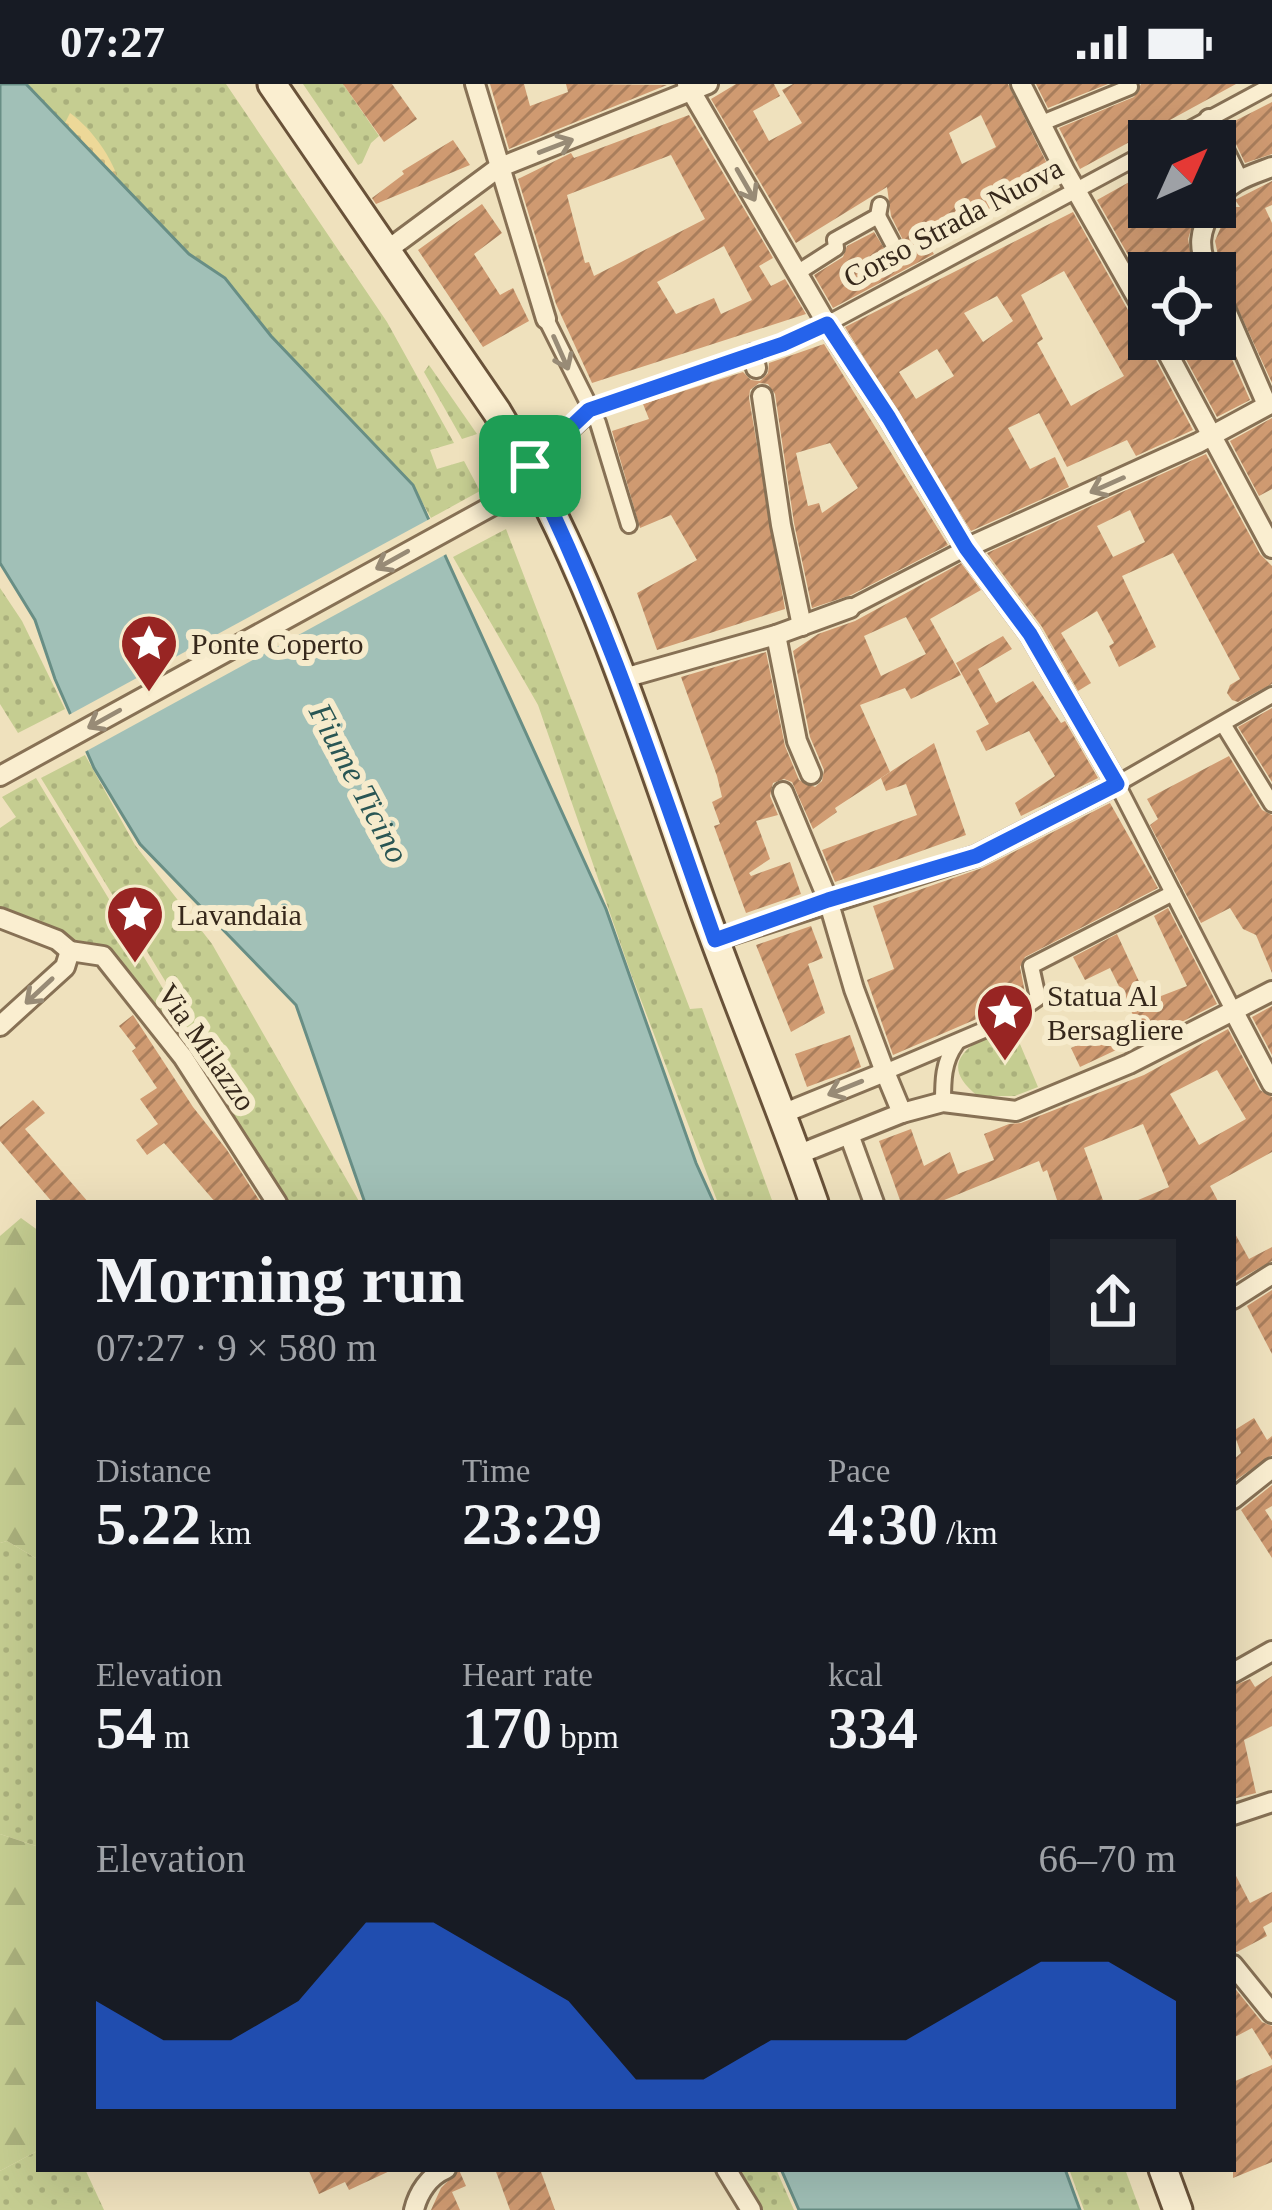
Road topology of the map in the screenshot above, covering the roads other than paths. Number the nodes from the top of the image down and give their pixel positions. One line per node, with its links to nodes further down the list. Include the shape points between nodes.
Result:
1 (272, 84): 15 (main road)
2 (475, 84): 11 (street)
3 (1022, 84): 8 (street)
4 (1272, 85): 7 (street)
5 (696, 87): 11 (street, one-way to 5); 17 (street, one-way to 17)
6 (1130, 87): 8 (street)
7 (1209, 119): 12 (street)
8 (1042, 123): 13 (street)
9 (1128, 162): 13 (street, Corso Strada Nuova)
10 (1272, 167): 12 (street)
11 (498, 169): 15 (street); 20 (street)
12 (1238, 179)
13 (1077, 190): 18 (street, Corso Strada Nuova); 19 (street)
14 (894, 246): 17 (street, via 879,211)
15 (386, 250): 28 (main road)
16 (902, 264): 18 (street)
17 (797, 273): 21 (street)
18 (911, 279): 21 (street, Corso Strada Nuova)
19 (1128, 281)
20 (546, 319): 26 (street, one-way to 26)
21 (827, 324): 26 (street, Corso Strada Nuova, via 755,361); 32 (street)
22 (1236, 330): 25 (street)
23 (1172, 360): 27 (street)
24 (762, 396): 35 (street)
25 (1270, 404): 27 (street)
26 (589, 410): 28 (street, Corso Strada Nuova); 31 (street)
27 (1213, 435): 30 (street); 32 (street, one-way to 32)
28 (530, 466): 37 (main road); 41 (street, one-way to 41, via 512,495)
29 (1272, 499): 30 (street)
30 (1252, 509): 33 (street)
31 (628, 526)
32 (966, 548): 34 (street); 42 (street, via 1030,634)
33 (1272, 548)
34 (850, 608): 35 (street)
35 (802, 626): 36 (street)
36 (776, 635): 37 (street); 40 (street, via 796,741)
37 (624, 677): 48 (main road)
38 (1272, 695): 39 (street)
39 (1222, 724): 42 (street); 44 (street)
40 (811, 774)
41 (0, 776)
42 (1117, 784): 45 (street); 46 (street, via 976,856)
43 (783, 792): 46 (street)
44 (1272, 804)
45 (1173, 893): 51 (street); 53 (street, via 1031,966 1038,998)
46 (828, 900): 48 (street); 54 (street)
47 (0, 918): 49 (street, Via Milazzo)
48 (715, 940): 58 (main road)
49 (70, 951): 52 (street, one-way to 52, via 65,967); 61 (street, Via Milazzo, via 104,956 183,1057)
50 (1272, 992): 51 (street)
51 (1232, 1010): 55 (street); 56 (street, via 1016,1111)
52 (0, 1026)
53 (959, 1040): 54 (street); 56 (street)
54 (885, 1072): 57 (street); 58 (street, one-way to 58)
55 (1272, 1084)
56 (943, 1102): 57 (street)
57 (902, 1113): 59 (street)
58 (782, 1114): 60 (main road)
59 (850, 1137): 60 (street); 63 (street)
60 (797, 1155): 62 (main road)
61 (275, 1200)
62 (813, 1200)
63 (873, 1200)
64 (1272, 1274): 65 (street)
65 (1236, 1297)
66 (1272, 1468): 67 (street)
67 (1236, 1497)
68 (1272, 1651): 69 (street)
69 (1236, 1671)
70 (1272, 1802): 71 (street)
71 (1236, 1814)
72 (1236, 1969): 73 (street)
73 (1272, 2013)
74 (438, 2172): 77 (street)
75 (729, 2172): 78 (street)
76 (1164, 2172): 79 (main road)
77 (414, 2210)
78 (751, 2210)
79 (1178, 2210)

